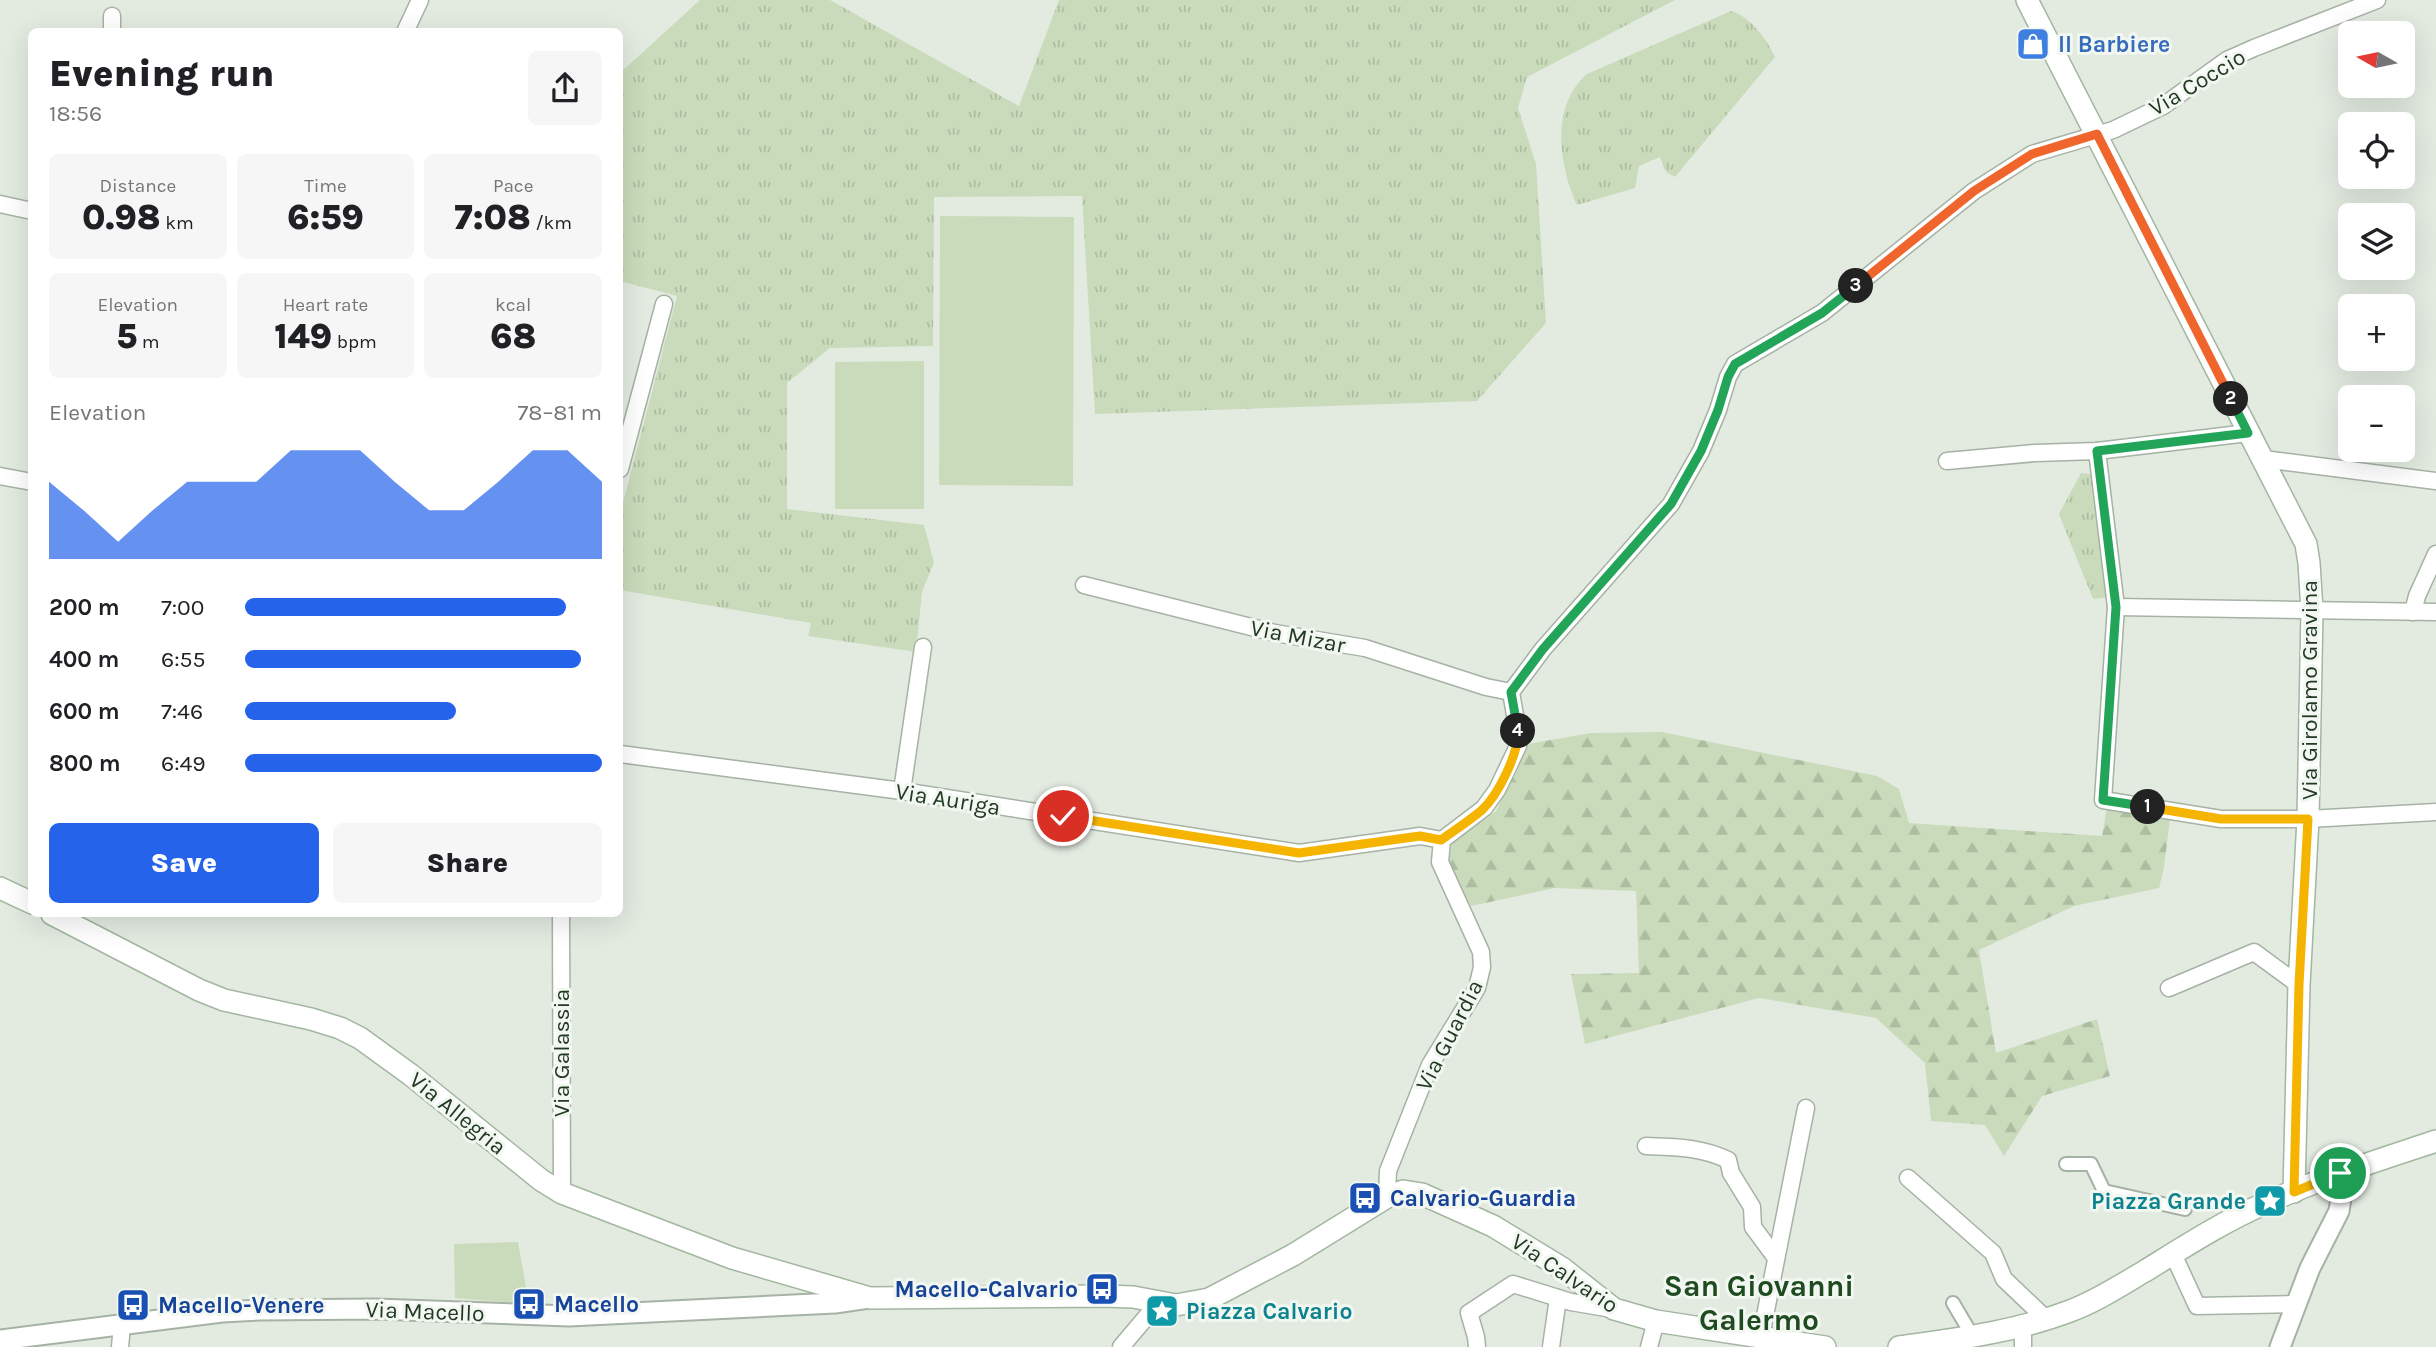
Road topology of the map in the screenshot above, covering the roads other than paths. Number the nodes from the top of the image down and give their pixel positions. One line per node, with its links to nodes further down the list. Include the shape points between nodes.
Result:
1 (420, 0): 4 (street)
2 (2027, 0): 5 (main road, Via Girolamo Gravina)
3 (2377, 0): 5 (street, Via Coccio, via 2227,60 2163,106)
4 (407, 28)
5 (2097, 134): 9 (main road, Via Girolamo Gravina); 24 (street, via 2032,154 1926,228 1822,313 1735,364 1701,451 1671,504)
6 (0, 204): 7 (street)
7 (28, 211)
8 (664, 304): 11 (street)
9 (2248, 433): 10 (street); 12 (main road, Via Girolamo Gravina)
10 (2097, 451): 13 (street); 19 (street)
11 (623, 456)
12 (2263, 459): 16 (street); 20 (main road, Via Girolamo Gravina, via 2306,544)
13 (1947, 461)
14 (0, 476): 15 (street)
15 (28, 481)
16 (2436, 481)
17 (2436, 554): 21 (street)
18 (1084, 585): 24 (street, Via Mizar, via 1275,633 1365,648)
19 (2116, 607): 20 (street); 28 (street, via 2103,800 2221,819)
20 (2312, 610): 21 (street); 28 (main road, Via Girolamo Gravina)
21 (2413, 612): 22 (street)
22 (2436, 612)
23 (923, 647): 26 (street)
24 (1511, 692): 29 (street, via 1518,746 1484,808)
25 (623, 754): 26 (street, Via Auriga)
26 (902, 791): 29 (street, Via Auriga, via 1299,853 1420,836)
27 (2436, 812): 28 (street)
28 (2308, 819): 34 (main road, Via Girolamo Gravina)
29 (1441, 840): 44 (street, Via Guardia, via 1440,862 1481,952 1482,967 1477,988 1430,1065 1388,1171)
30 (0, 888): 31 (main road)
31 (28, 901)
32 (58, 917): 43 (main road, Via Allegria, via 212,995 311,1019 360,1038)
33 (561, 917): 43 (street, Via Galassia)
34 (2299, 985): 35 (street, via 2254,952); 42 (main road, Via Girolamo Gravina)
35 (2169, 988)
36 (1806, 1108): 47 (street)
37 (2436, 1141): 40 (main road)
38 (1646, 1146): 47 (street, via 1686,1147 1728,1160 1752,1207 1752,1227)
39 (2066, 1164): 45 (street, via 2091,1164 2104,1191)
40 (2340, 1173): 42 (main road); 52 (street, via 2339,1211)
41 (1908, 1178): 54 (street, via 1993,1253 2004,1279)
42 (2294, 1192): 46 (main road)
43 (562, 1193): 48 (main road, Via Allegria, via 732,1258)
44 (1387, 1196): 50 (main road, Via Macello, via 1293,1255 1209,1299 1176,1304); 53 (main road, Via Calvario, via 1403,1191 1422,1195 1493,1226 1562,1268)
45 (2185, 1209)
46 (2173, 1254): 52 (street, via 2197,1306); 54 (main road, via 2103,1296)
47 (1776, 1258): 57 (street)
48 (870, 1298): 50 (main road, Via Macello, via 1103,1296); 56 (street, Via Macello, via 569,1316 289,1309)
49 (1559, 1298): 53 (street); 64 (street, via 1513,1284 1469,1313); 65 (street)
50 (1159, 1301): 63 (street)
51 (1953, 1303): 58 (street)
52 (2295, 1304): 69 (street)
53 (1614, 1309): 55 (main road, Via Calvario)
54 (2046, 1319): 59 (main road)
55 (1656, 1321): 57 (main road, Via Calvario); 66 (street)
56 (122, 1325): 60 (street, Via Macello); 62 (street)
57 (1754, 1335): 61 (main road, Via Calvario)
58 (1973, 1336): 59 (main road); 68 (main road)
59 (2023, 1337)
60 (0, 1340)
61 (1792, 1344): 67 (main road, Via Calvario)
62 (120, 1347)
63 (1121, 1347)
64 (1477, 1347)
65 (1551, 1347)
66 (1648, 1347)
67 (1825, 1347)
68 (1899, 1347)
69 (2280, 1347)

